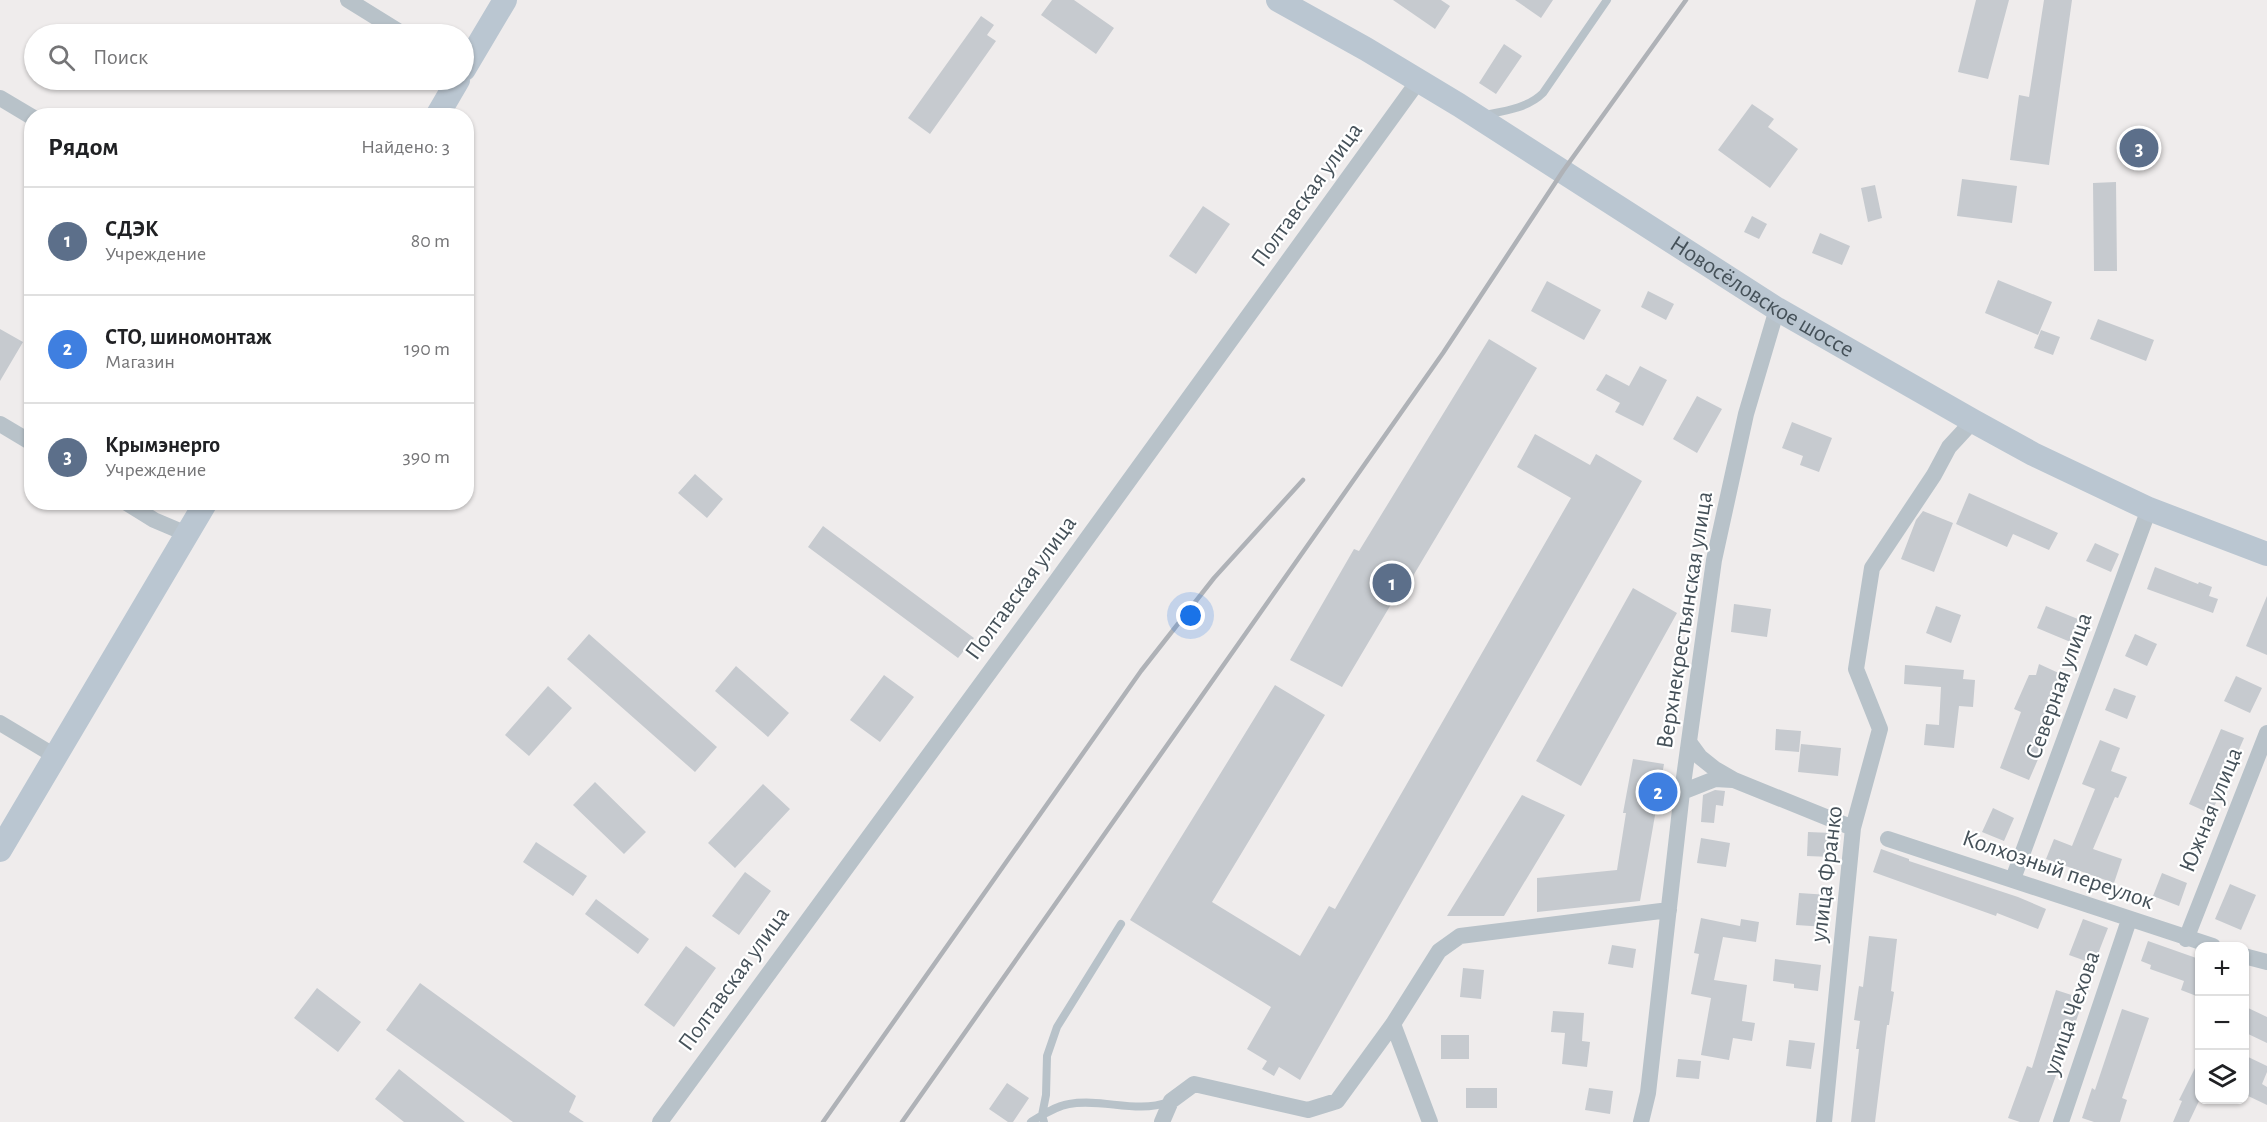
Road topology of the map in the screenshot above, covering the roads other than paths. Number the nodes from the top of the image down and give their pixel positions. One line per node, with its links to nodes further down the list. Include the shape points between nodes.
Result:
1 (348, 0): 5 (street)
2 (505, 0): 6 (main road)
3 (1278, 0): 7 (main road, Новосёловское шоссе)
4 (1607, 0): 12 (lane, via 1536,100)
5 (387, 24)
6 (474, 52)
7 (1419, 80): 12 (main road, Новосёловское шоссе); 43 (street, Полтавская улица)
8 (452, 90): 10 (main road)
9 (0, 98): 11 (street)
10 (442, 108)
11 (24, 112)
12 (1478, 117): 13 (main road, Новосёловское шоссе)
13 (1776, 309): 14 (main road, Новосёловское шоссе); 24 (street, Верхнекрестьянская улица, via 1746,414 1714,560)
14 (1973, 421): 17 (main road, Новосёловское шоссе); 28 (street, улица Франко, via 1949,447 1872,568 1856,669 1880,729)
15 (0, 424): 16 (street)
16 (24, 438)
17 (2149, 509): 21 (main road, Новосёловское шоссе); 31 (street, Северная улица)
18 (138, 510): 20 (street)
19 (201, 510): 20 (main road)
20 (187, 534): 25 (main road)
21 (2267, 554)
22 (0, 723): 25 (street)
23 (2267, 733): 35 (street, Южная улица)
24 (1689, 742): 26 (street, via 1707,763); 27 (street, Верхнекрестьянская улица)
25 (56, 756): 30 (main road)
26 (1734, 780): 27 (street, via 1715,779); 28 (street)
27 (1682, 792): 32 (street, Верхнекрестьянская улица)
28 (1852, 828): 48 (street, улица Франко)
29 (1888, 839): 31 (street, Колхозный переулок)
30 (0, 850)
31 (2013, 879): 33 (street, Колхозный переулок)
32 (1669, 910): 39 (street, via 1460,936 1438,951); 47 (street, Верхнекрестьянская улица, via 1648,1093)
33 (2129, 920): 35 (street, Колхозный переулок); 49 (street, улица Чехова)
34 (1121, 924): 42 (lane, via 1050,1042)
35 (2186, 939): 36 (street, Колхозный переулок)
36 (2198, 942)
37 (2249, 957): 38 (street)
38 (2267, 962)
39 (1393, 1024): 41 (street, via 1337,1101); 46 (street)
40 (1171, 1101): 41 (street, via 1194,1084); 42 (lane, via 1143,1107 1067,1104); 45 (street)
41 (1307, 1116)
42 (1043, 1118): 44 (lane)
43 (660, 1122)
44 (1030, 1122)
45 (1162, 1122)
46 (1430, 1122)
47 (1641, 1122)
48 (1824, 1122)
49 (2061, 1122)

